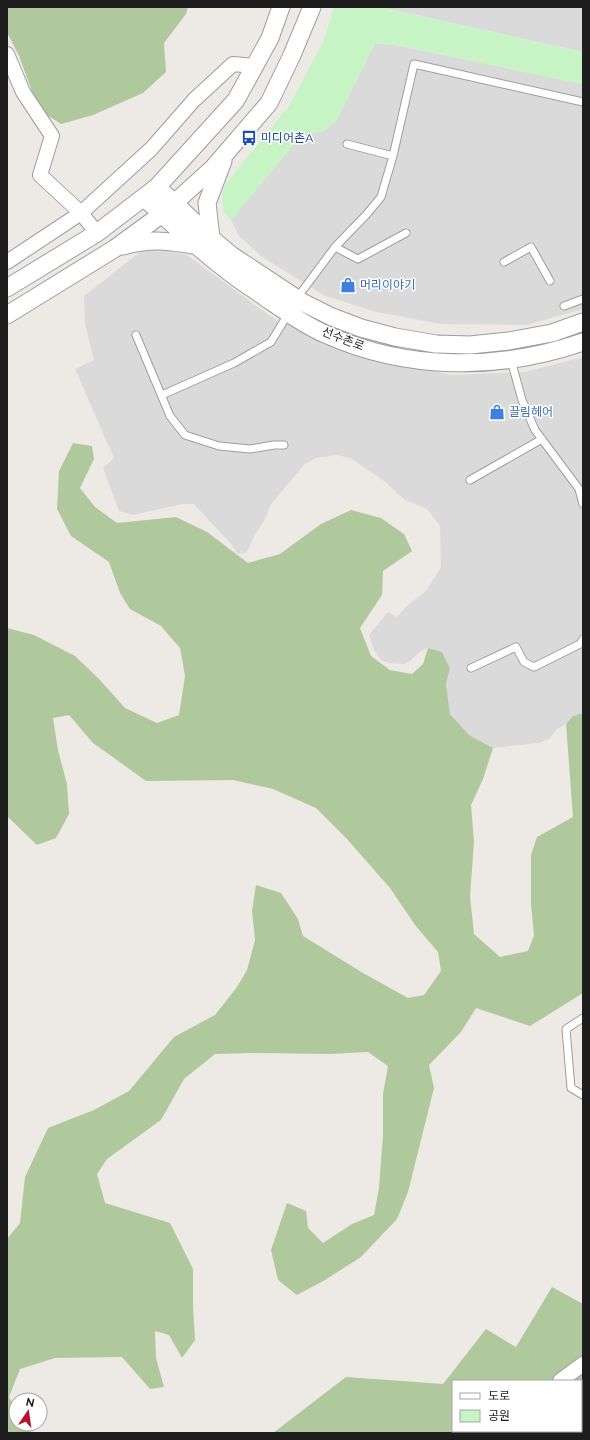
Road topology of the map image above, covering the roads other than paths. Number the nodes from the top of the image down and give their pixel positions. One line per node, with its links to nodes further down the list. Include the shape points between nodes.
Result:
1 (281, 7): 4 (street, via 270,38)
2 (312, 7): 7 (street, via 269,102)
3 (7, 54): 12 (street, via 23,92 52,136 40,175)
4 (254, 66): 9 (street, via 236,100); 12 (street, via 233,64 194,100 151,149)
5 (583, 102): 8 (lane, via 414,64)
6 (346, 144): 8 (lane)
7 (227, 152): 11 (street); 15 (street, via 207,203)
8 (393, 156): 16 (lane, via 381,197)
9 (157, 187): 10 (street); 11 (street, 선수촌로)
10 (144, 198): 11 (street, 선수촌로); 13 (street)
11 (168, 209): 15 (street, 선수촌로); 17 (street)
12 (81, 213): 13 (street); 18 (street)
13 (97, 233): 21 (street)
14 (406, 233): 16 (lane, via 358,259)
15 (205, 242): 17 (street, via 139,242); 22 (street, 선수촌로, via 231,255); 25 (street, 선수촌로, via 223,268)
16 (335, 247): 22 (lane)
17 (114, 249): 26 (street)
18 (7, 262)
19 (504, 262): 20 (lane, via 531,247)
20 (550, 281)
21 (7, 288)
22 (297, 298): 25 (street); 29 (street, 선수촌로, via 332,317 395,337 470,345)
23 (583, 299): 24 (lane)
24 (564, 306)
25 (288, 314): 31 (street, 선수촌로, via 325,334 356,346 391,355 434,362 471,364); 32 (lane, via 271,342 234,363)
26 (7, 315)
27 (583, 322): 29 (street, 선수촌로, via 552,333)
28 (136, 335): 32 (lane)
29 (509, 341): 31 (street)
30 (583, 342): 31 (street, 선수촌로, via 557,351)
31 (511, 360): 33 (lane, via 522,400 535,430)
32 (162, 395): 34 (lane, via 170,416 184,435 219,446 250,449)
33 (542, 439): 35 (lane); 36 (lane)
34 (284, 445)
35 (470, 480)
36 (582, 493): 37 (lane)
37 (583, 504)
38 (583, 638): 39 (lane, via 580,644 534,667 524,662 516,648)
39 (472, 668)
40 (583, 1018): 41 (lane, via 566,1029 571,1088)
41 (583, 1095)
42 (583, 1364): 43 (street)
43 (561, 1380)

